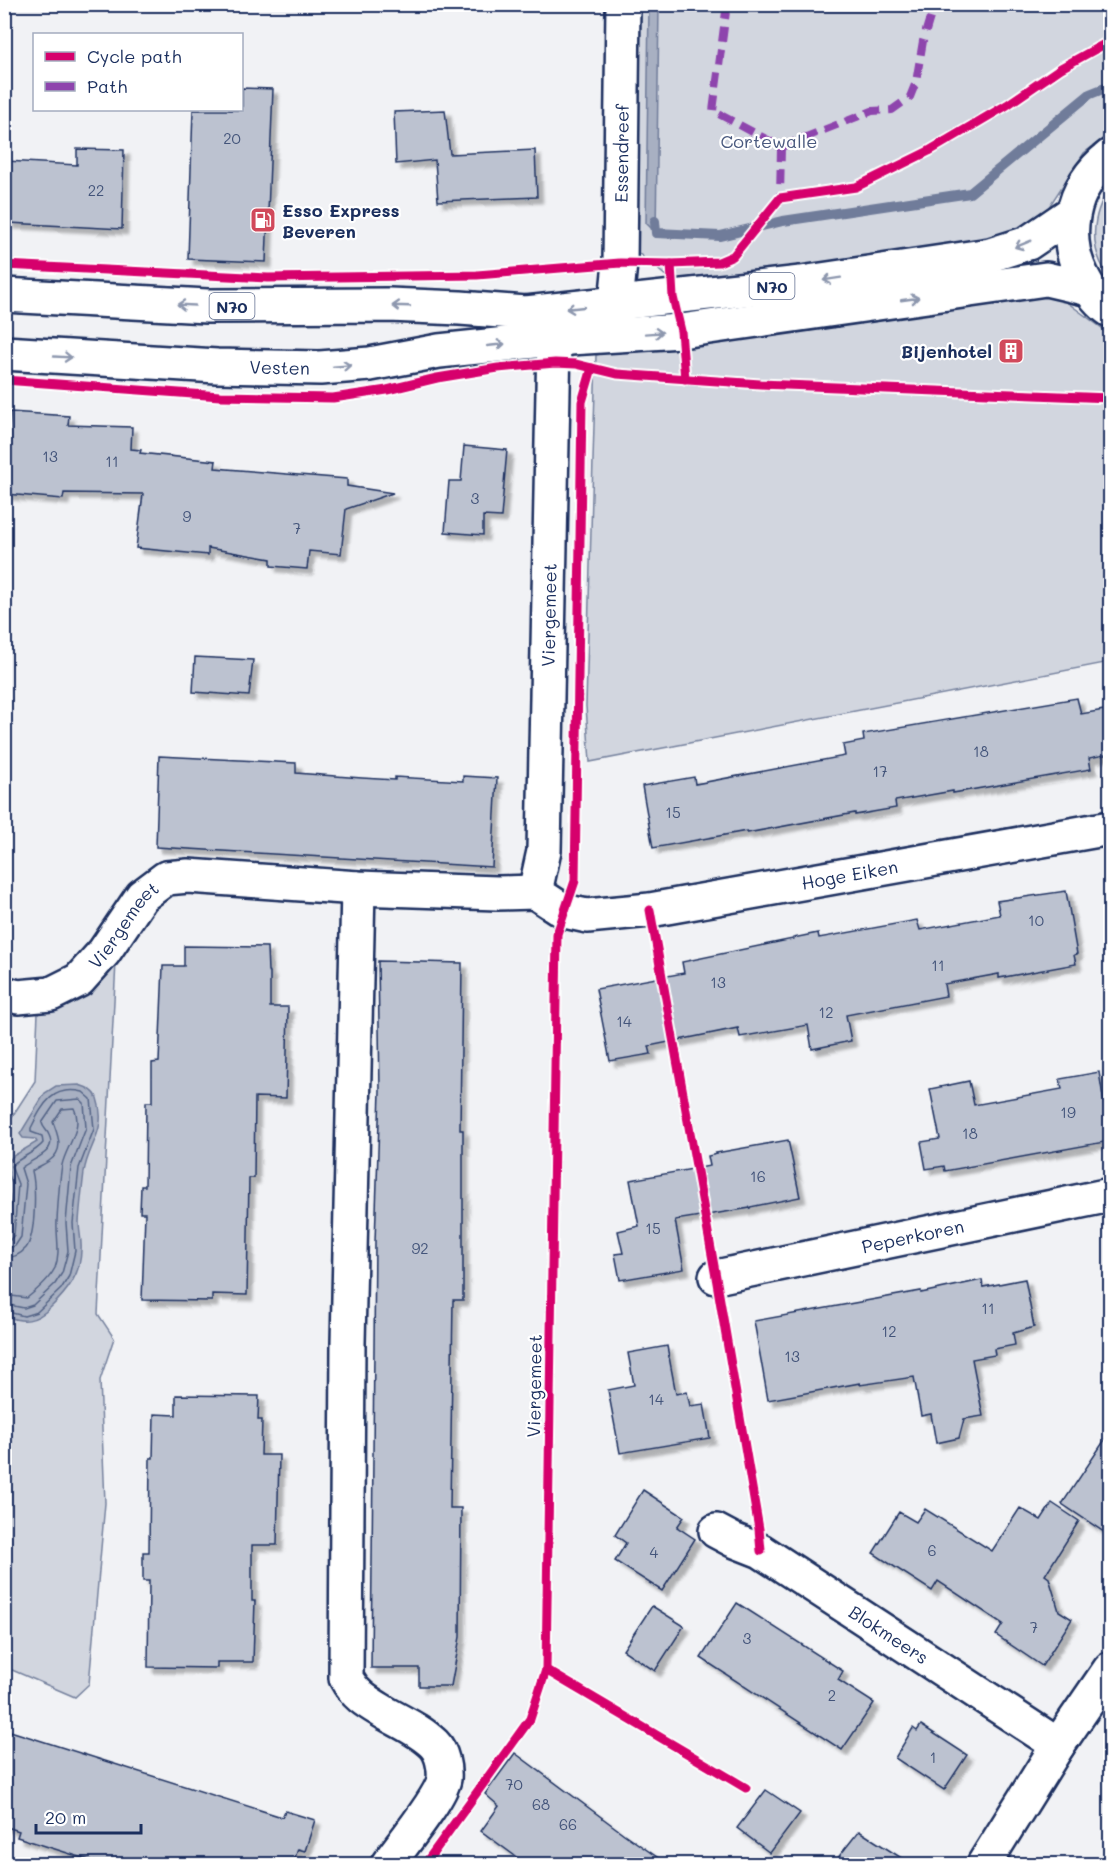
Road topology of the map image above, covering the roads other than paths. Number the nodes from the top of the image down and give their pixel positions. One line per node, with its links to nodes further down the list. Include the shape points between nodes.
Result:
1 (623, 4): 6 (street, Essendreef, via 620,263)
2 (1110, 156): 3 (street, N70, via 1097,166 1082,188)
3 (1072, 213): 5 (street, N70, via 1073,253 1079,271); 6 (street, N70, one-way to 6, via 1028,243 990,255 801,283)
4 (4, 295): 6 (street, N70, one-way to 4, via 526,313 389,305 207,306)
5 (1100, 299): 7 (street, N70, one-way to 5, via 681,332 1046,279)
6 (616, 303)
7 (554, 339): 8 (street, Vesten / N70, one-way to 7, via 320,368); 11 (street, Viergemeet, via 544,851)
8 (4, 353)
9 (1110, 828): 11 (street, Hoge Eiken, via 650,910 587,916 564,911)
10 (358, 888): 11 (street, Viergemeet); 12 (street, Viergemeet, via 188,876 166,878 142,896 104,952 79,980 51,994 18,997); 18 (street, via 348,1343 346,1678 352,1690 369,1703 435,1745 442,1759 444,1779)
11 (535, 892)
12 (4, 993)
13 (1110, 1195): 14 (street, Peperkoren)
14 (716, 1276)
15 (716, 1531): 17 (street, Blokmeers, via 761,1551)
16 (1110, 1669): 17 (street)
17 (1058, 1745): 19 (street)
18 (388, 1864)
19 (984, 1864)

